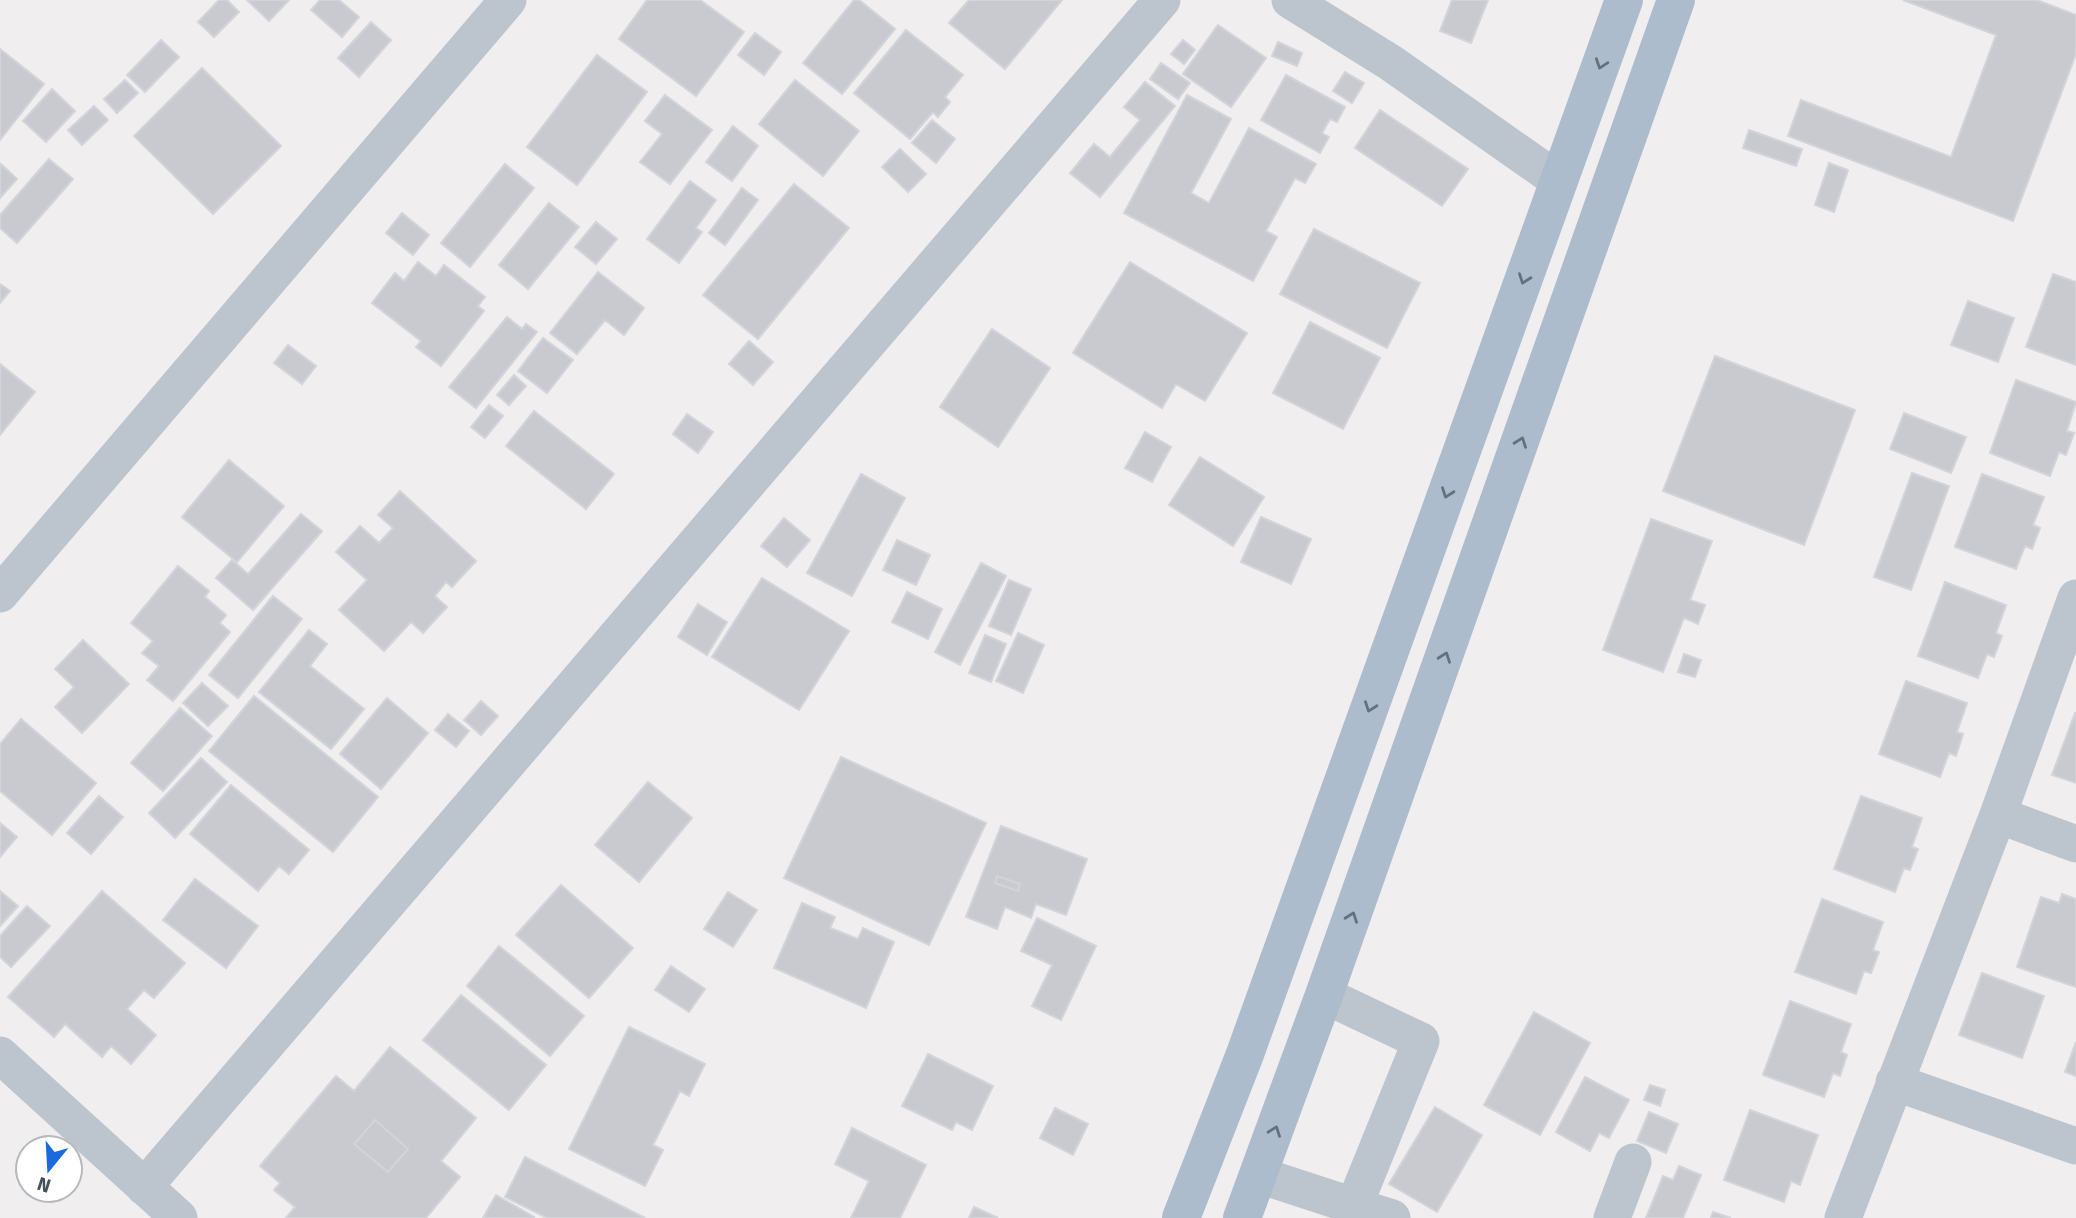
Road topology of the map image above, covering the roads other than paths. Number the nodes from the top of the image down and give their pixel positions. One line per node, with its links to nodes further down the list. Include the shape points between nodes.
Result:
1 (508, 0): 7 (street)
2 (1162, 0): 17 (street)
3 (1290, 0): 6 (street, via 1391,63)
4 (1623, 0): 6 (main road, one-way to 6)
5 (1676, 0): 11 (main road, one-way to 5)
6 (1559, 181): 20 (main road, one-way to 20, via 1254,1028)
7 (0, 594)
8 (2076, 598): 9 (street)
9 (1998, 815): 10 (street); 13 (street)
10 (2076, 844)
11 (1324, 995): 16 (main road, one-way to 11); 18 (street, via 1421,1041)
12 (0, 1055): 17 (street)
13 (1894, 1082): 14 (street); 24 (street)
14 (2076, 1146)
15 (1633, 1162): 23 (street)
16 (1259, 1175): 18 (street); 21 (main road)
17 (145, 1187): 19 (street)
18 (1354, 1206): 22 (street)
19 (179, 1218)
20 (1181, 1218)
21 (1242, 1218)
22 (1392, 1218)
23 (1612, 1218)
24 (1843, 1218)

